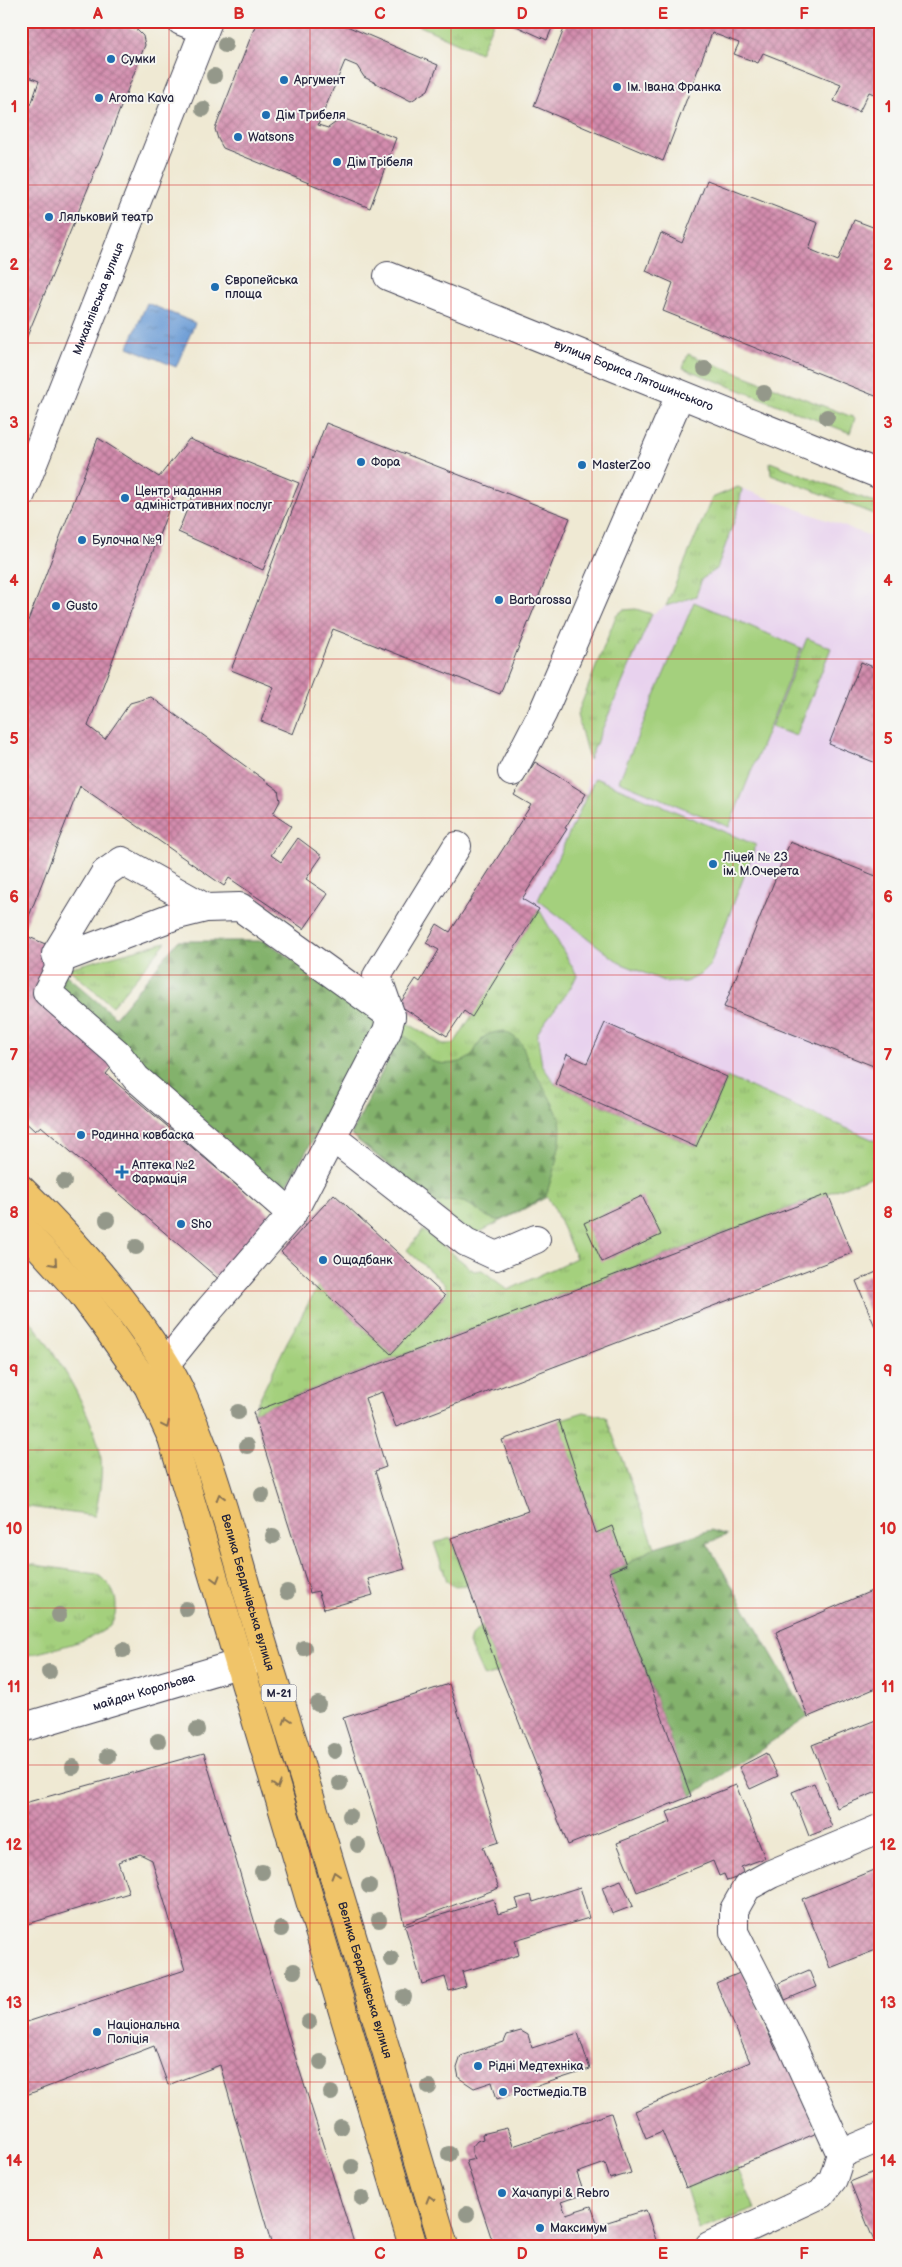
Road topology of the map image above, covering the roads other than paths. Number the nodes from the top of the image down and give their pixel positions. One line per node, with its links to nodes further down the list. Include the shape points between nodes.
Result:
1 (198, 24): 5 (street, Михайлівська вулиця)
2 (388, 276): 3 (street, вулиця Бориса Лятошинського)
3 (680, 395): 4 (street, вулиця Бориса Лятошинського); 6 (street, via 543,712)
4 (881, 475)
5 (21, 494)
6 (512, 772)
7 (457, 846): 10 (street, via 377,976)
8 (206, 908): 9 (street, via 174,916); 9 (street, via 122,862 105,873 56,954); 10 (street, via 240,907)
9 (58, 960): 13 (street, via 59,969 47,992 117,1053 136,1078)
10 (391, 1016): 11 (street, via 387,1031)
11 (333, 1138): 13 (street); 15 (street, via 466,1242 496,1256)
12 (21, 1189): 16 (highway, Велика Бердичівська вулиця / М-21, via 101,1276)
13 (292, 1214): 16 (street, via 208,1310)
14 (21, 1227): 17 (highway, М-21, one-way to 17, via 82,1294)
15 (536, 1239)
16 (166, 1364): 17 (street); 18 (highway, Велика Бердичівська вулиця / М-21, one-way to 16, via 217,1486 194,1422)
17 (148, 1386): 19 (highway, М-21, one-way to 19, via 172,1438)
18 (266, 1656): 19 (street, майдан Корольова); 25 (highway, Велика Бердичівська вулиця / М-21, one-way to 18, via 352,1932)
19 (240, 1663): 20 (street, майдан Корольова); 24 (highway, М-21, one-way to 24)
20 (21, 1728)
21 (881, 1828): 23 (street, via 747,1887 734,1910 734,1932 791,2044)
22 (881, 2137): 23 (street)
23 (841, 2154): 26 (street, via 833,2178 821,2194)
24 (413, 2246)
25 (444, 2246)
26 (709, 2246)

